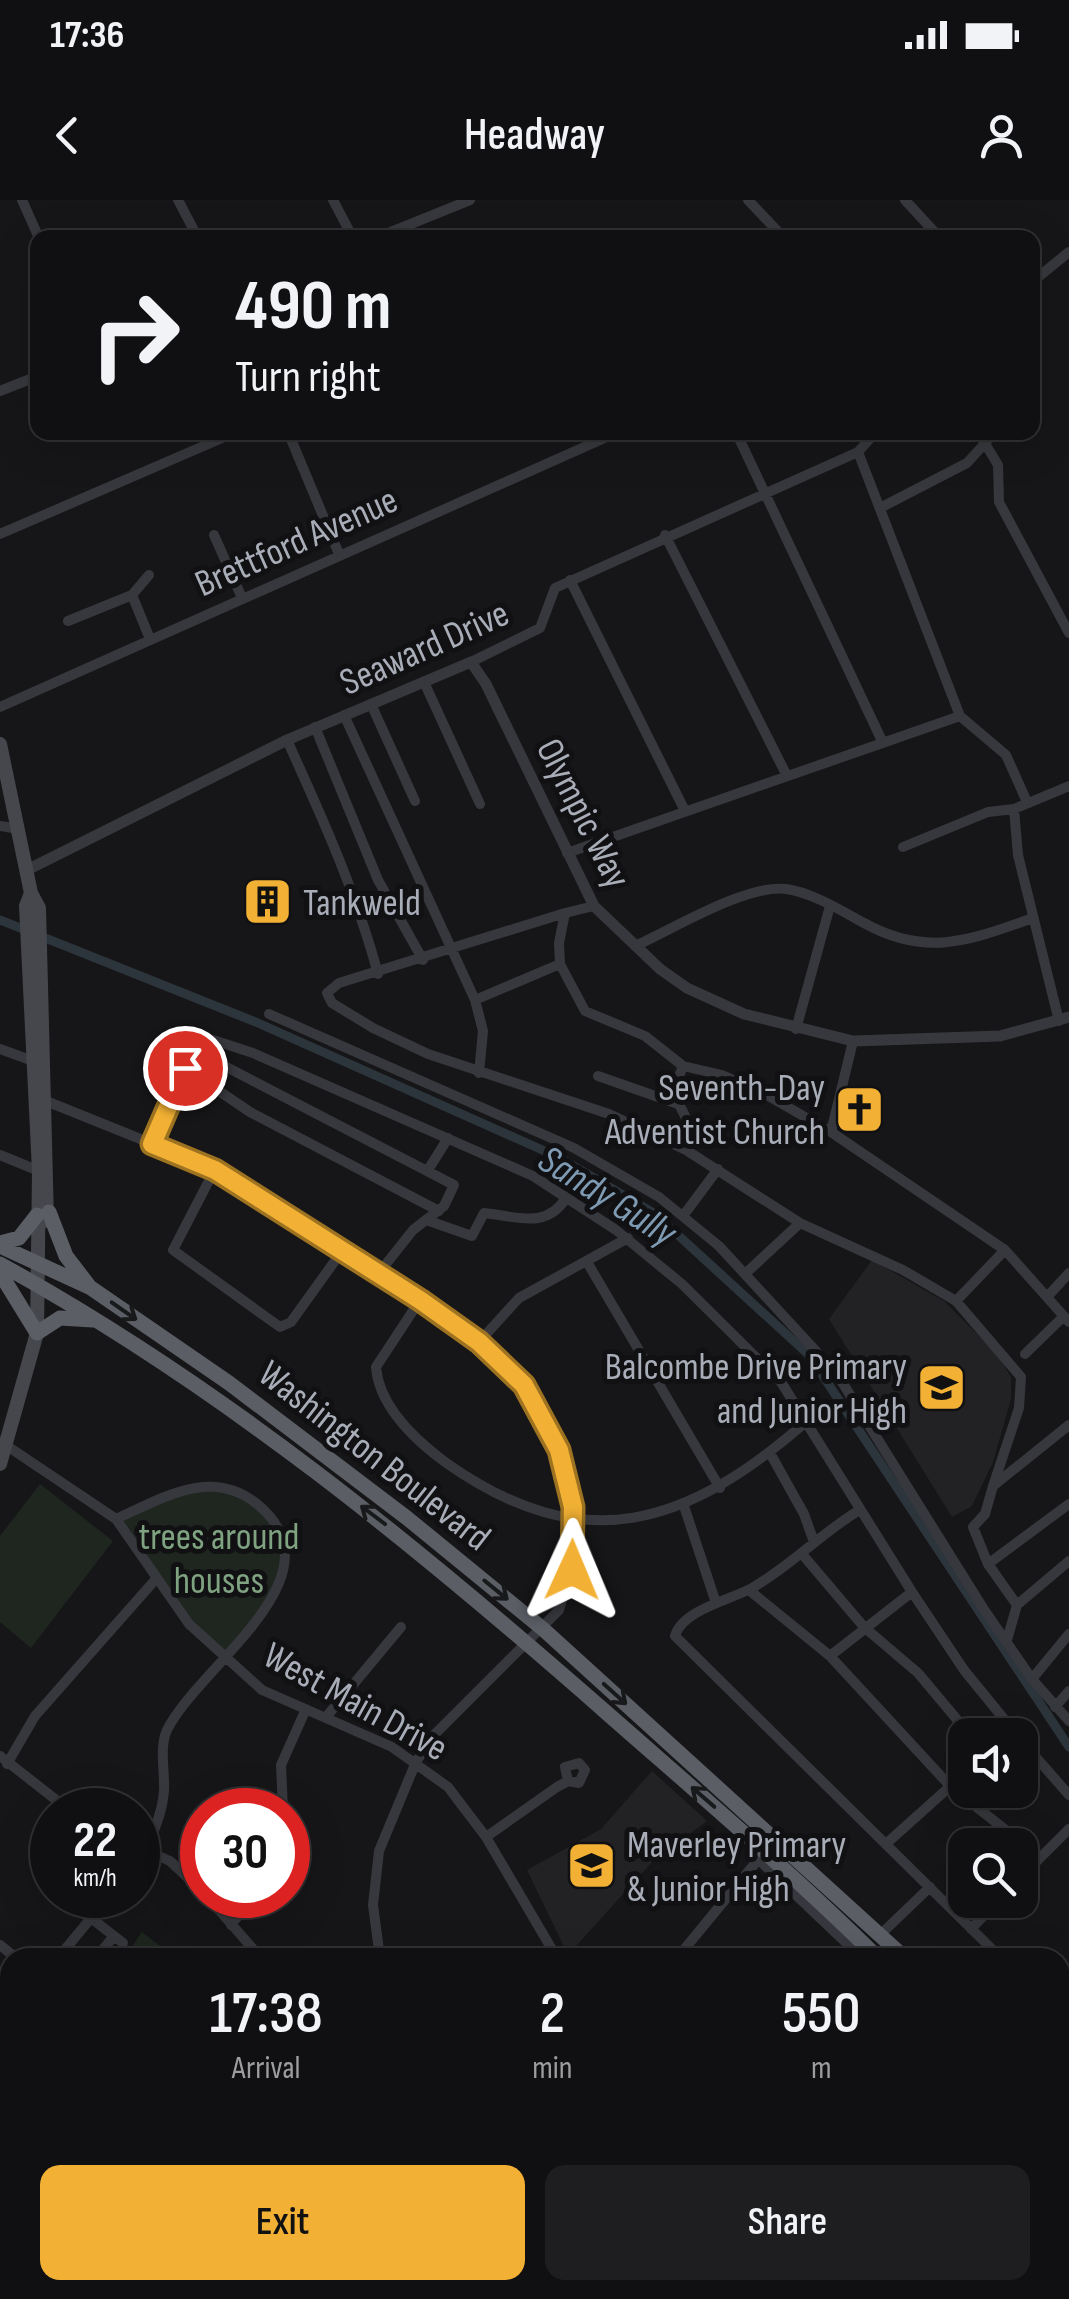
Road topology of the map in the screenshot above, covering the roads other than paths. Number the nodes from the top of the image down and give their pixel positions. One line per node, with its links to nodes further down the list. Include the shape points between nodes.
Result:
1 (22, 200): 7 (street)
2 (178, 200): 8 (street)
3 (333, 200): 9 (street)
4 (470, 200): 10 (street)
5 (748, 200): 11 (street)
6 (905, 200): 12 (street)
7 (36, 230)
8 (194, 230)
9 (349, 230)
10 (396, 230)
11 (776, 230)
12 (933, 230)
13 (1069, 252): 14 (street)
14 (1040, 276)
15 (30, 379): 16 (street)
16 (0, 391)
17 (217, 440): 27 (street)
18 (291, 440): 30 (street)
19 (600, 440): 30 (street, Brettford Avenue)
20 (740, 440): 25 (street)
21 (869, 440): 24 (street)
22 (980, 440): 26 (street, via 967,463)
23 (984, 440): 36 (street, via 998,466 999,502)
24 (858, 452): 25 (street); 26 (street)
25 (762, 491): 28 (street); 46 (street)
26 (880, 508): 43 (street)
27 (0, 534)
28 (665, 535): 32 (street); 48 (street)
29 (214, 536): 34 (street)
30 (340, 554): 34 (street, Brettford Avenue)
31 (149, 575): 33 (street)
32 (570, 580): 38 (street, Seaward Drive, via 555,588 540,628); 54 (street)
33 (132, 596): 35 (street); 37 (street)
34 (242, 598): 37 (street, Brettford Avenue)
35 (68, 621)
36 (1069, 633)
37 (150, 640): 41 (street, Brettford Avenue)
38 (471, 662): 39 (street, Seaward Drive); 58 (street, Olympic Way)
39 (424, 682): 40 (street, Seaward Drive); 52 (street)
40 (371, 704): 42 (street, Seaward Drive); 50 (street)
41 (0, 707)
42 (344, 715): 44 (street, Seaward Drive); 65 (street)
43 (960, 716): 46 (street); 51 (street, via 1006,755)
44 (316, 727): 45 (street, Seaward Drive); 66 (street, via 378,880)
45 (287, 740): 59 (street, Seaward Drive); 69 (street, via 340,859)
46 (883, 743): 48 (street)
47 (0, 744): 56 (main road)
48 (786, 774): 54 (street)
49 (1069, 786): 51 (street)
50 (415, 801)
51 (1027, 802): 53 (street)
52 (480, 804)
53 (1014, 809): 57 (street, via 988,812); 63 (street)
54 (685, 811): 58 (street)
55 (0, 826): 56 (street)
56 (18, 829): 59 (main road)
57 (903, 846)
58 (567, 852): 60 (street, Olympic Way)
59 (26, 870): 68 (main road)
60 (594, 906): 62 (street); 64 (street, Olympic Way)
61 (830, 906): 63 (street, via 878,931 925,944 950,945); 64 (street, via 786,889 753,892); 73 (street)
62 (565, 913): 65 (street); 67 (street)
63 (1034, 918): 72 (street)
64 (635, 946): 73 (street, Olympic Way, via 687,988)
65 (451, 952): 66 (street); 70 (street)
66 (423, 960): 69 (street)
67 (560, 964): 70 (street); 78 (street, via 585,1011 645,1036)
68 (38, 965): 77 (main road); 82 (main road)
69 (378, 974): 80 (street, via 327,993 373,1028)
70 (474, 1000): 80 (street, via 483,1031)
71 (270, 1014): 96 (street, via 574,1148)
72 (1064, 1019): 74 (street, Olympic Way, via 968,1040)
73 (796, 1029): 74 (street, Olympic Way)
74 (854, 1041): 84 (street)
75 (0, 1049): 77 (street)
76 (192, 1056): 79 (street); 85 (street, via 202,1039 224,1042); 90 (street, via 212,1060)
77 (33, 1060): 92 (main road)
78 (683, 1066): 83 (street, via 673,1092); 84 (street, via 736,1081)
79 (185, 1068): 86 (street); 94 (street, via 250,1112)
80 (478, 1073): 87 (street, via 572,1100)
81 (598, 1076): 83 (street)
82 (46, 1102): 86 (street); 95 (main road)
83 (678, 1104): 87 (street, via 686,1120)
84 (831, 1132): 102 (street)
85 (448, 1138): 90 (street); 93 (street)
86 (152, 1144): 89 (street)
87 (686, 1150): 91 (street)
88 (0, 1155): 92 (street)
89 (215, 1170): 101 (street); 101 (street, via 173,1250 280,1327 292,1322)
90 (428, 1170): 94 (street, via 455,1187)
91 (718, 1170): 96 (street); 98 (street)
92 (39, 1171): 95 (main road)
93 (566, 1198): 97 (street, via 538,1220 484,1213 472,1236); 99 (street)
94 (439, 1211): 97 (street)
95 (43, 1214): 100 (highway, via 24,1234); 105 (main road); 111 (highway)
96 (682, 1216): 106 (street)
97 (429, 1221): 108 (street)
98 (800, 1223): 106 (street); 114 (street)
99 (628, 1238): 103 (street); 120 (street, via 759,1357)
100 (0, 1244): 105 (highway, Washington Boulevard)
101 (342, 1250): 108 (street)
102 (1005, 1250): 112 (street); 114 (street)
103 (587, 1262): 118 (street, via 519,1298); 126 (street)
104 (0, 1264): 110 (highway, Washington Boulevard)
105 (38, 1266): 110 (main road); 111 (highway, Washington Boulevard)
106 (746, 1273): 145 (street, via 836,1374)
107 (0, 1274): 117 (highway)
108 (378, 1274): 113 (street)
109 (1069, 1274): 112 (street)
110 (39, 1286): 116 (highway, Washington Boulevard); 117 (main road)
111 (91, 1288): 143 (highway, Washington Boulevard, one-way to 143, via 229,1383)
112 (1048, 1297): 115 (street)
113 (420, 1300): 118 (street); 130 (street, via 376,1367 386,1404 482,1488)
114 (956, 1300): 125 (street, via 1021,1377 1019,1408)
115 (1066, 1319): 119 (street)
116 (101, 1322): 117 (highway, via 60,1318); 146 (highway, Washington Boulevard, one-way to 116, via 394,1530)
117 (38, 1333): 122 (main road)
118 (479, 1342): 130 (street, via 524,1385 543,1415 559,1450)
119 (1025, 1354)
120 (807, 1420): 123 (street); 129 (street)
121 (1069, 1424): 125 (street)
122 (4, 1443): 124 (main road); 131 (street, West Main Drive)
123 (770, 1453): 126 (street); 132 (street)
124 (0, 1464)
125 (993, 1486): 135 (street, via 985,1514 972,1527)
126 (720, 1488): 128 (street)
127 (1069, 1504): 135 (street)
128 (684, 1506): 130 (street, via 648,1517); 139 (street)
129 (858, 1510): 132 (street); 138 (street)
130 (573, 1518): 143 (street, via 572,1570 559,1610)
131 (116, 1519): 136 (street, West Main Drive); 148 (street, via 188,1487 220,1485 240,1491 272,1516 287,1543 278,1591)
132 (814, 1542): 133 (street)
133 (802, 1554): 137 (street); 142 (street)
134 (1069, 1561): 140 (street)
135 (988, 1564): 140 (street)
136 (155, 1580): 148 (street, West Main Drive); 157 (street)
137 (749, 1590): 139 (street); 147 (street)
138 (912, 1592): 142 (street); 155 (street)
139 (716, 1603): 170 (street, via 674,1633)
140 (1017, 1605): 145 (street)
141 (402, 1627): 153 (street)
142 (864, 1627): 147 (street); 154 (street, via 918,1673)
143 (543, 1629): 146 (street); 180 (highway, Washington Boulevard, one-way to 180)
144 (1069, 1634): 149 (street)
145 (1007, 1640): 149 (street)
146 (528, 1644): 159 (street, via 433,1736); 171 (highway, Washington Boulevard, one-way to 146)
147 (830, 1656): 161 (street)
148 (222, 1657): 152 (street, West Main Drive, via 262,1690); 166 (street, via 166,1733)
149 (1032, 1680): 151 (street)
150 (1069, 1691): 151 (street)
151 (1054, 1706): 156 (street)
152 (306, 1709): 153 (street, West Main Drive); 163 (street, via 282,1764)
153 (327, 1716): 159 (street, West Main Drive)
154 (956, 1718)
155 (1002, 1718)
156 (1069, 1721)
157 (4, 1760): 162 (street)
158 (1038, 1761): 165 (street)
159 (416, 1762): 169 (street, West Main Drive, via 448,1787); 184 (street, via 379,1850)
160 (568, 1781): 169 (street)
161 (948, 1784)
162 (40, 1788)
163 (282, 1788)
164 (948, 1790): 170 (street)
165 (1069, 1795)
166 (160, 1808)
167 (978, 1808): 172 (street)
168 (1069, 1829): 172 (street)
169 (486, 1836): 185 (street, West Main Drive)
170 (887, 1843): 173 (street)
171 (762, 1856): 186 (street); 187 (street); 188 (highway, Washington Boulevard)
172 (1040, 1857)
173 (930, 1887): 179 (street); 180 (street)
174 (91, 1918): 181 (street); 182 (street, via 118,1939)
175 (224, 1918): 178 (street)
176 (236, 1918): 178 (street)
177 (982, 1918): 179 (street)
178 (230, 1926): 183 (street)
179 (972, 1929): 190 (street)
180 (881, 1934): 189 (highway, Washington Boulevard)
181 (66, 1948)
182 (108, 1948)
183 (251, 1948)
184 (379, 1948)
185 (549, 1948)
186 (685, 1948)
187 (852, 1948)
188 (867, 1948)
189 (895, 1948)
190 (991, 1948)

